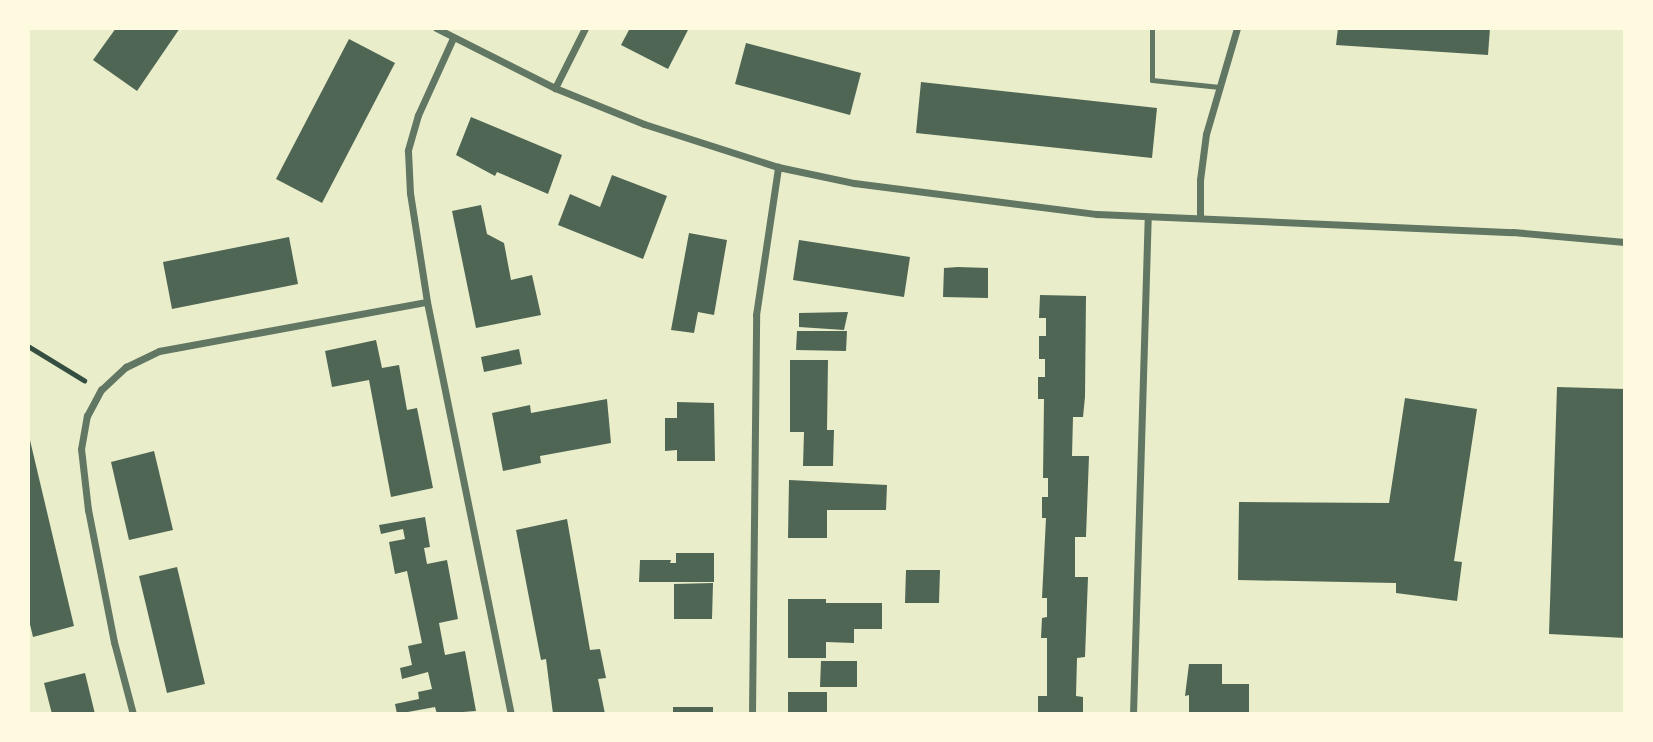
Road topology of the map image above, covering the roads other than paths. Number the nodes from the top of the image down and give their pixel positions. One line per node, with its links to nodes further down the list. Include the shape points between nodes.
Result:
1 (436, 28): 5 (street)
2 (585, 28): 7 (street)
3 (1152, 28): 6 (lane, via 1152,80)
4 (1237, 28): 6 (street)
5 (453, 38): 7 (street); 12 (street, via 418,116 408,151)
6 (1220, 86): 10 (street, via 1206,134)
7 (555, 88): 8 (street, via 644,124)
8 (778, 167): 9 (street, via 854,183); 15 (street, via 756,315)
9 (1147, 217): 10 (street); 16 (street)
10 (1200, 218): 11 (street, via 1513,232)
11 (1625, 242)
12 (427, 302): 13 (street, via 159,351 126,367 101,390 87,416 81,449 88,510); 14 (street)
13 (133, 714)
14 (511, 714)
15 (752, 714)
16 (1133, 714)

